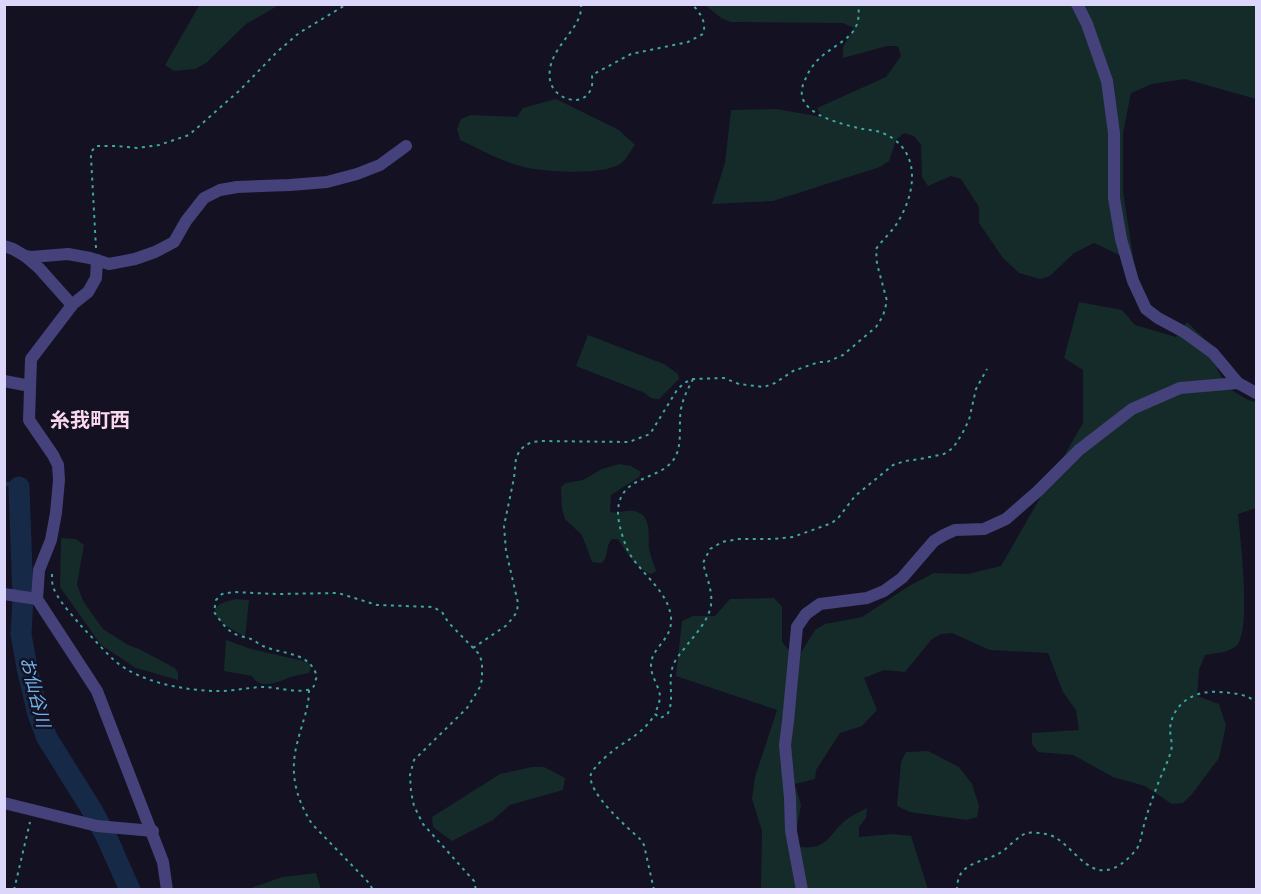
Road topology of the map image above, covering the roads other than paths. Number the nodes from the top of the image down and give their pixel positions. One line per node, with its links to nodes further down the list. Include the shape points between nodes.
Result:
1 (1077, 4): 8 (street, via 1107,81 1114,133 1114,198 1132,281 1146,309 1213,353)
2 (406, 146): 5 (street, via 380,165 327,182 220,190 204,198 174,242 135,259 109,264)
3 (4, 246): 4 (street)
4 (25, 256): 5 (street, via 69,254); 6 (street)
5 (97, 260): 6 (street, via 96,278 88,292)
6 (72, 305): 9 (street, via 31,359)
7 (4, 381): 9 (street)
8 (1238, 383): 10 (street); 16 (street, via 1180,388 1132,409 1079,450 1006,519 984,529 955,530 944,535 934,541 903,578 884,591 867,598 820,604 806,614 797,627 785,746 791,831)
9 (30, 386): 12 (street, via 29,420 53,454 59,480 51,540 39,570)
10 (1257, 393)
11 (4, 594): 12 (street)
12 (37, 599): 14 (street, via 97,691)
13 (4, 803): 14 (street, via 97,826)
14 (153, 831): 15 (street, via 164,862)
15 (167, 890)
16 (802, 890)

